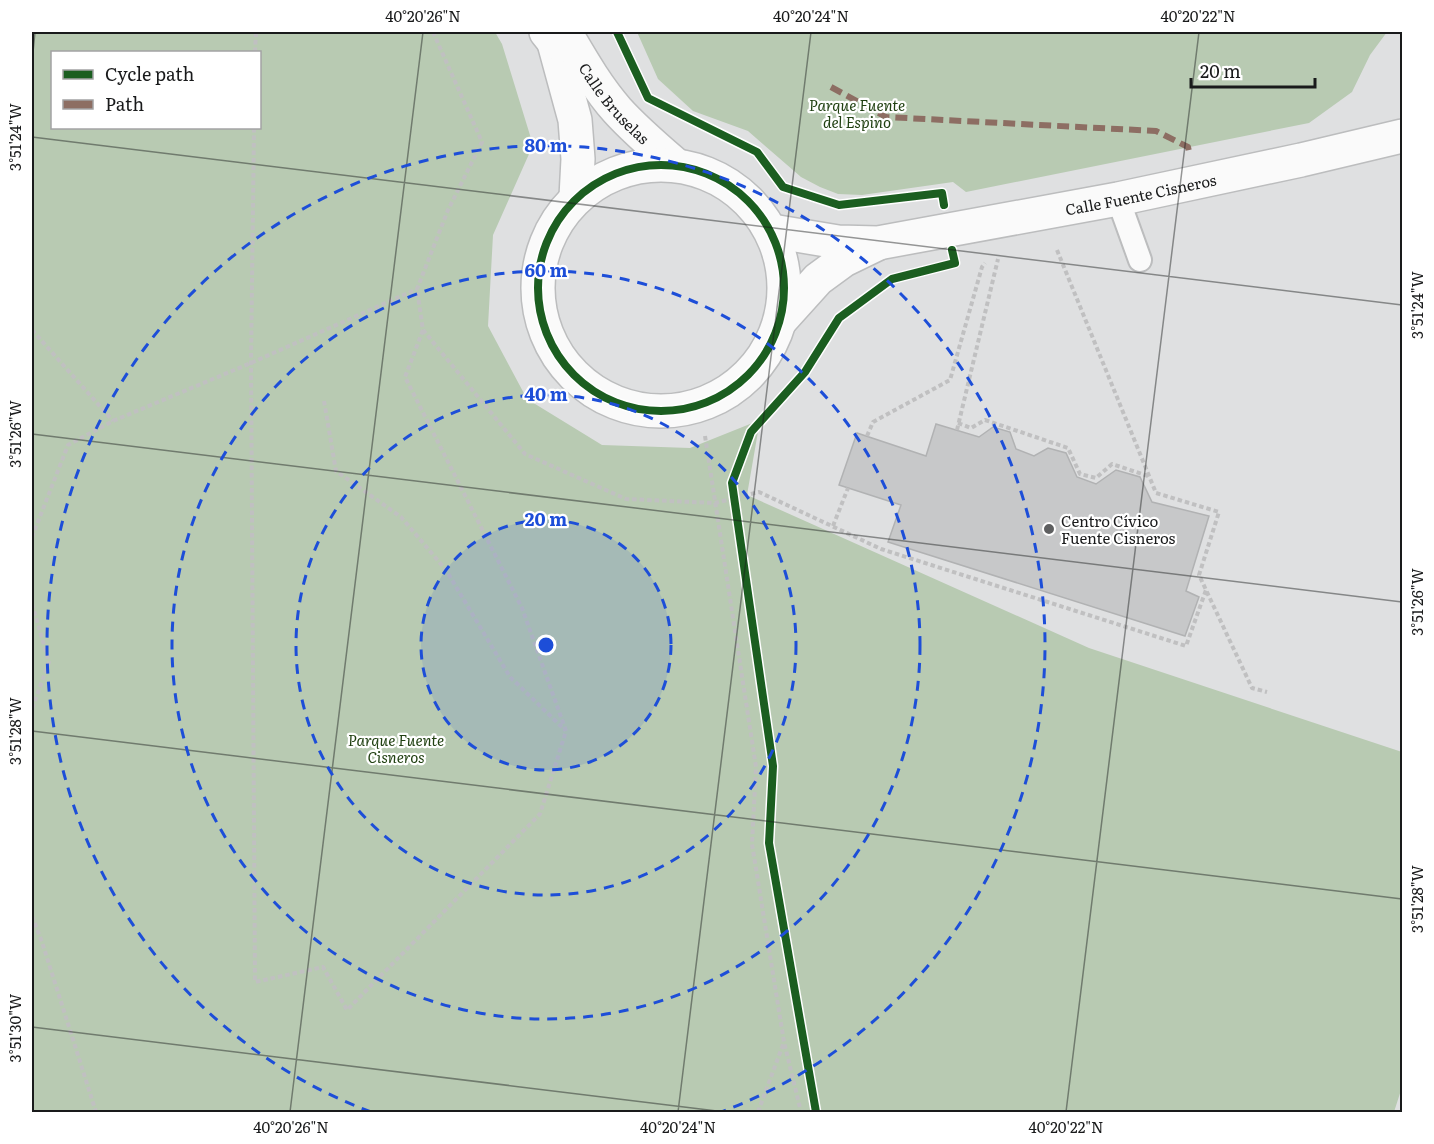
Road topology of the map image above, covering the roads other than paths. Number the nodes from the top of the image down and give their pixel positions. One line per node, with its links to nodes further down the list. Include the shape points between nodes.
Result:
1 (554, 34): 4 (street, Calle Bruselas, via 588,70 616,109); 5 (street, Calle Bruselas, via 574,120)
2 (1402, 130): 3 (street)
3 (1402, 137): 6 (street, Calle Fuente Cisneros)
4 (676, 165): 5 (street, via 649,164 623,170); 7 (street, via 706,171 732,186 754,206)
5 (576, 197): 10 (street, via 556,222 542,252 538,285 541,317 553,348 572,375 597,395 628,408 660,412 692,408 723,396 748,376 768,350)
6 (1118, 199): 8 (street, Calle Fuente Cisneros); 9 (lane)
7 (772, 231): 8 (street, Calle Fuente Cisneros, via 838,242); 10 (street, via 782,260 785,290)
8 (878, 243): 10 (street, Calle Fuente Cisneros, via 818,279)
9 (1140, 260)
10 (781, 320)

